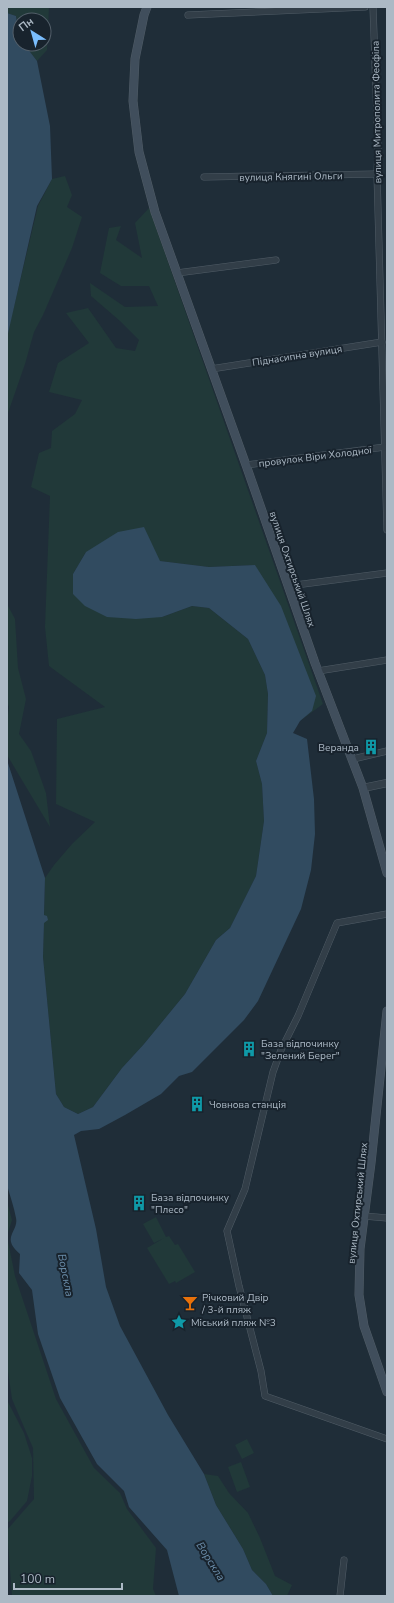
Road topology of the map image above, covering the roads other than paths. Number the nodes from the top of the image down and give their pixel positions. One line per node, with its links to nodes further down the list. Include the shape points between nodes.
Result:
1 (147, 7): 8 (main road, вулиця Охтирський Шлях, via 135,59 133,101 139,152)
2 (365, 7): 4 (street)
3 (373, 7): 5 (street, вулиця Митрополита Феофіла)
4 (188, 15)
5 (377, 174): 6 (street, вулиця Княгині Ольги); 9 (street, вулиця Митрополита Феофіла)
6 (204, 177)
7 (276, 260): 8 (street)
8 (177, 273): 10 (main road, вулиця Охтирський Шлях)
9 (382, 342): 10 (street, Піднасипна вулиця); 11 (street, вулиця Митрополита Феофіла)
10 (211, 369): 12 (main road, вулиця Охтирський Шлях)
11 (385, 447): 12 (street, провулок Віри Холодної); 13 (street, вулиця Митрополита Феофіла)
12 (246, 465): 15 (main road, вулиця Охтирський Шлях)
13 (387, 530)
14 (387, 573): 15 (street)
15 (288, 586): 17 (main road, вулиця Охтирський Шлях)
16 (387, 660): 17 (street)
17 (318, 671): 19 (main road, вулиця Охтирський Шлях)
18 (387, 751): 19 (street)
19 (353, 759): 21 (main road, вулиця Охтирський Шлях)
20 (387, 783): 21 (street)
21 (364, 788): 22 (main road, вулиця Охтирський Шлях)
22 (387, 873)
23 (387, 914): 28 (street, via 337,923 273,1072 245,1189 227,1231 265,1396)
24 (387, 1011): 25 (main road, вулиця Охтирський Шлях)
25 (364, 1216): 26 (street); 27 (main road, вулиця Охтирський Шлях, via 359,1295 364,1326)
26 (387, 1218)
27 (387, 1392)
28 (387, 1439)
29 (344, 1560): 30 (street)
30 (340, 1596)

